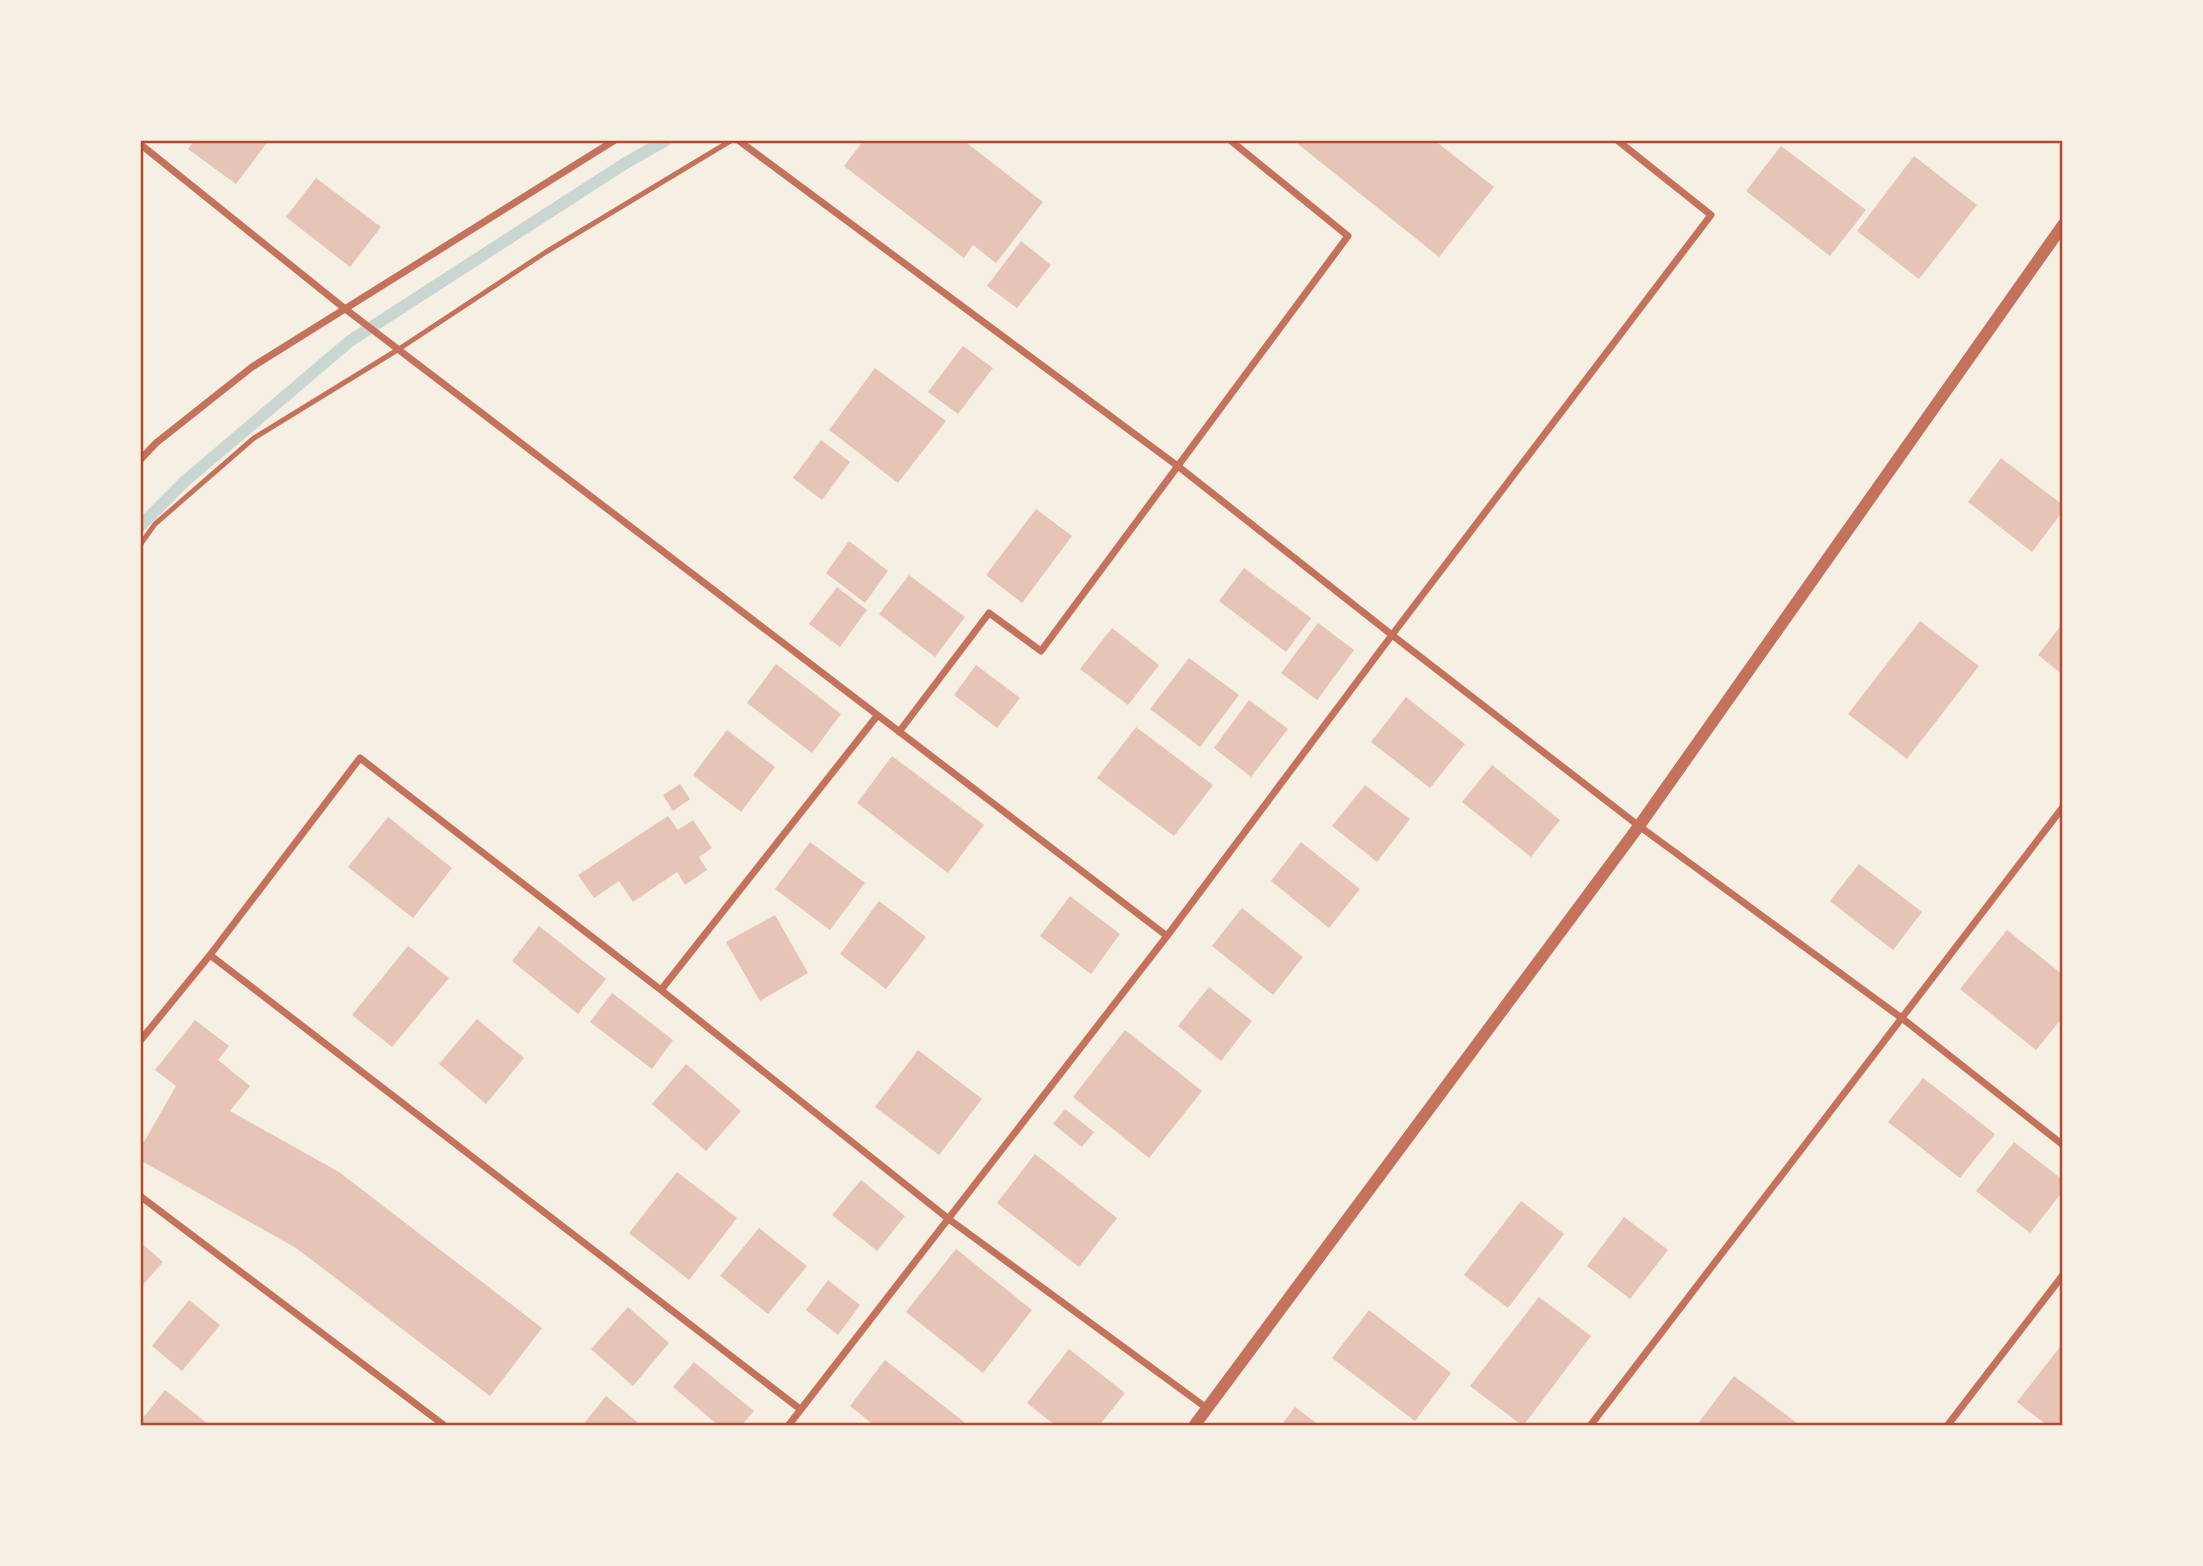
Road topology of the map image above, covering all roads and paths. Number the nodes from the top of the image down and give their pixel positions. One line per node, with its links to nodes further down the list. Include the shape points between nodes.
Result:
1 (615, 140): 8 (street)
2 (732, 140): 9 (lane, via 546,252)
3 (738, 140): 11 (street)
4 (1230, 140): 11 (street, via 1348,236)
5 (1617, 140): 13 (street, via 1711,215)
6 (140, 144): 8 (street)
7 (2063, 225): 17 (street)
8 (344, 308): 9 (street); 10 (street, via 252,367)
9 (399, 349): 12 (lane, via 254,438 155,524); 14 (street)
10 (140, 460)
11 (1179, 467): 13 (street); 15 (street, via 1041,651 989,613)
12 (140, 545)
13 (1392, 635): 17 (street); 18 (street)
14 (877, 716): 15 (street); 20 (street)
15 (900, 732): 18 (street)
16 (2063, 807): 21 (street)
17 (1639, 826): 21 (street); 28 (street)
18 (1167, 936): 25 (street)
19 (210, 955): 20 (street, via 360,758); 22 (street); 27 (street)
20 (661, 990): 25 (street)
21 (1903, 1019): 23 (street); 32 (street)
22 (140, 1041)
23 (2063, 1145)
24 (140, 1196): 29 (street)
25 (950, 1220): 27 (street); 28 (street)
26 (2063, 1275): 33 (street)
27 (800, 1409): 30 (street)
28 (1208, 1409): 31 (street)
29 (445, 1426)
30 (788, 1426)
31 (1194, 1426)
32 (1590, 1426)
33 (1947, 1426)

